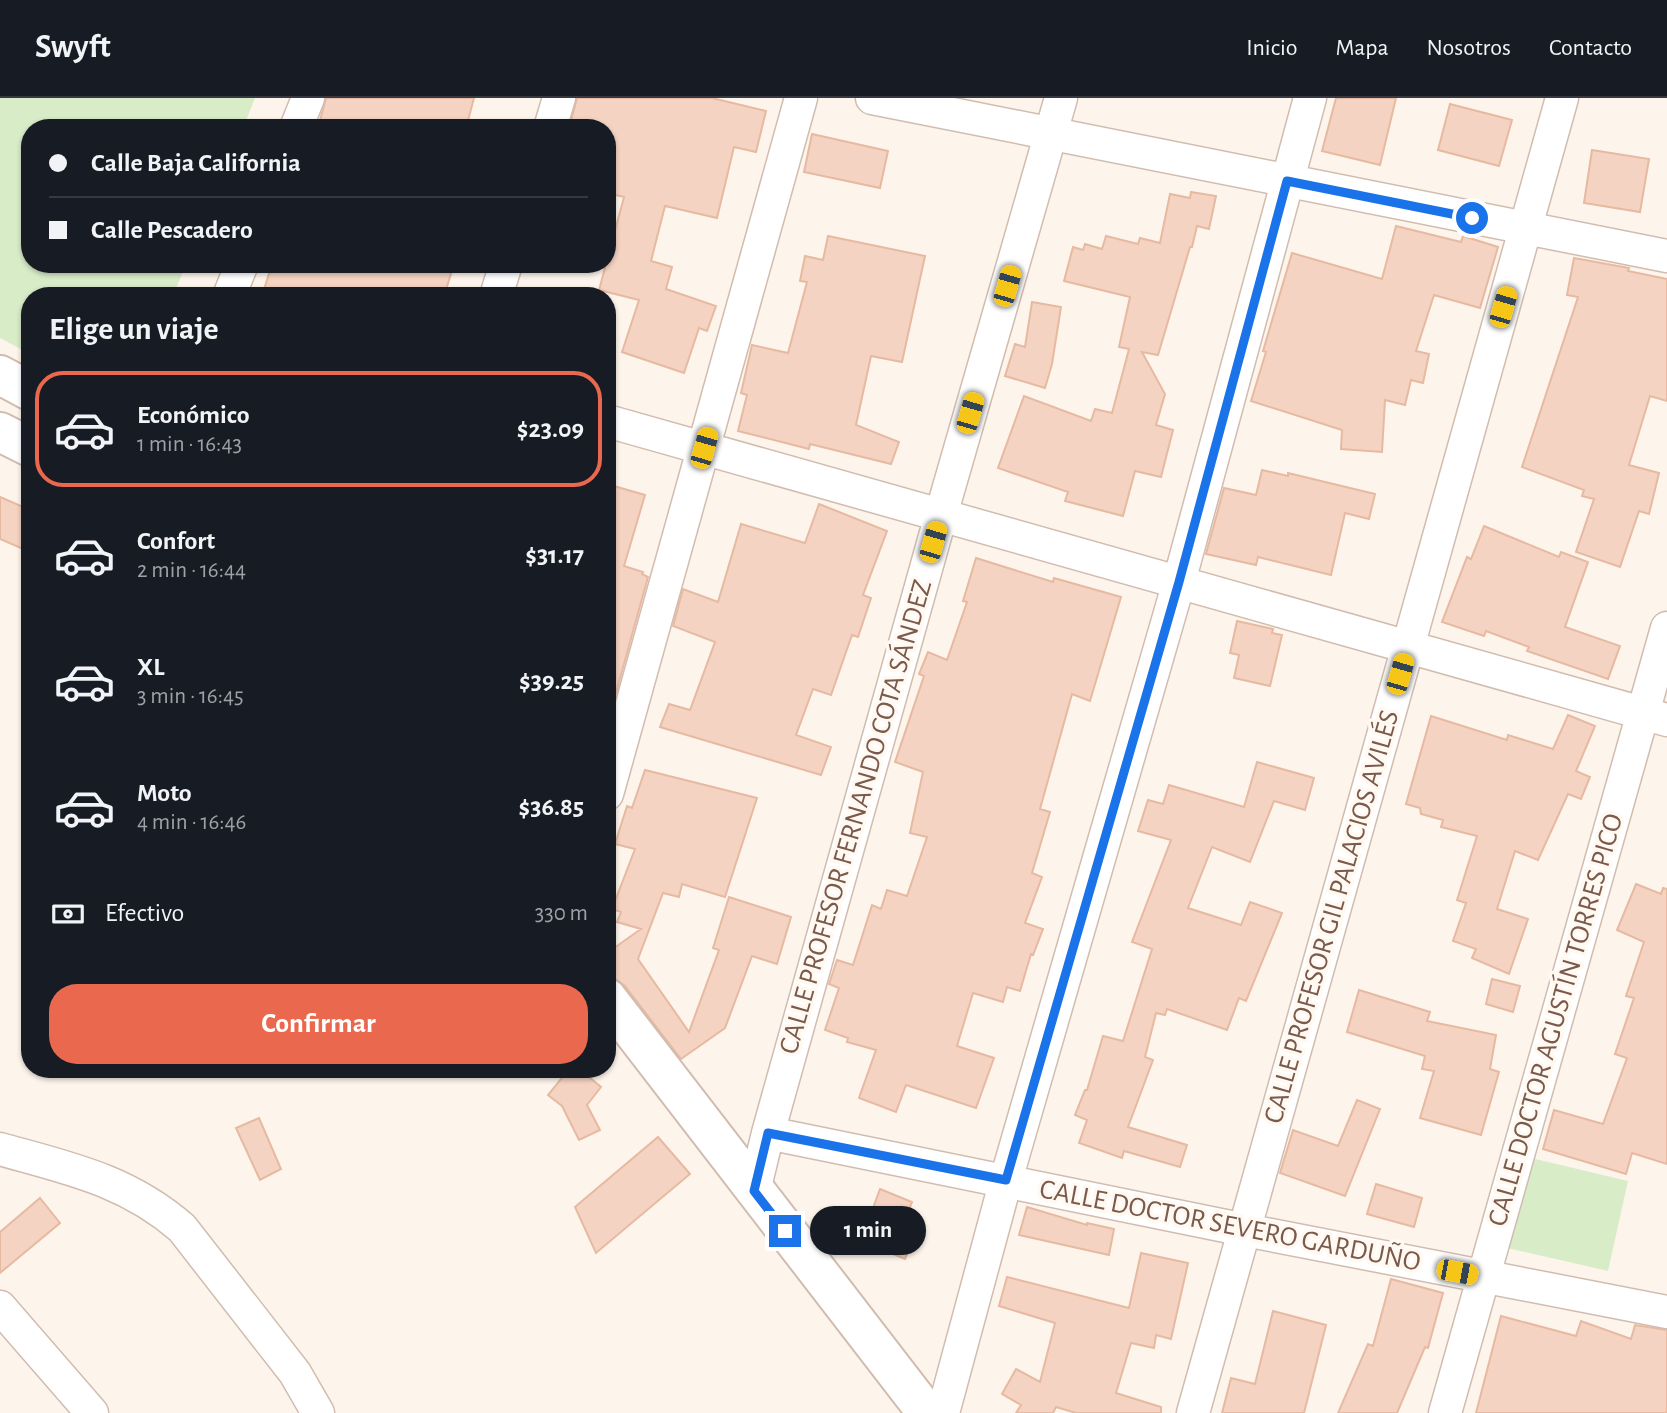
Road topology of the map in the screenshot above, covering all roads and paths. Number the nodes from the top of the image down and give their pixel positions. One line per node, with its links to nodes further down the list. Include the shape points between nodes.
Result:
1 (308, 98): 8 (street)
2 (559, 98): 9 (street)
3 (802, 98): 19 (street)
4 (872, 98): 10 (street)
5 (1060, 98): 10 (street, CALLE PROFESOR FERNANDO COTA SÁNDEZ)
6 (1310, 98): 11 (street)
7 (1562, 98): 12 (street, CALLE PROFESOR GIL PALACIOS AVILÉS)
8 (300, 119)
9 (553, 119)
10 (1051, 133): 11 (street); 20 (street, CALLE PROFESOR FERNANDO COTA SÁNDEZ)
11 (1287, 181): 12 (street); 21 (street)
12 (1525, 228): 13 (street); 23 (street, CALLE PROFESOR GIL PALACIOS AVILÉS)
13 (1667, 256)
14 (0, 375): 15 (street)
15 (21, 386)
16 (616, 424): 19 (street)
17 (0, 432): 18 (street)
18 (21, 442)
19 (704, 448): 20 (street); 25 (street)
20 (941, 515): 21 (street); 27 (street, CALLE PROFESOR FERNANDO COTA SÁNDEZ)
21 (1179, 582): 23 (street); 29 (street)
22 (1667, 628): 24 (street, CALLE DOCTOR AGUSTÍN TORRES PICO)
23 (1408, 648): 24 (street); 31 (street, CALLE PROFESOR GIL PALACIOS AVILÉS)
24 (1655, 717): 32 (street, CALLE DOCTOR AGUSTÍN TORRES PICO)
25 (616, 762)
26 (616, 1011): 30 (street)
27 (768, 1133): 29 (street, CALLE DOCTOR SEVERO GARDUÑO); 30 (street)
28 (0, 1149): 36 (street, via 116,1184 162,1210 182,1228 295,1373)
29 (1006, 1180): 31 (street, CALLE DOCTOR SEVERO GARDUÑO); 38 (street)
30 (754, 1191): 37 (street)
31 (1245, 1230): 32 (street, CALLE DOCTOR SEVERO GARDUÑO); 39 (street, CALLE PROFESOR GIL PALACIOS AVILÉS)
32 (1484, 1277): 34 (street, CALLE DOCTOR SEVERO GARDUÑO); 40 (street, CALLE DOCTOR AGUSTÍN TORRES PICO)
33 (0, 1307): 35 (street)
34 (1667, 1312)
35 (92, 1413)
36 (317, 1413)
37 (927, 1413)
38 (943, 1413)
39 (1193, 1413)
40 (1445, 1413)

